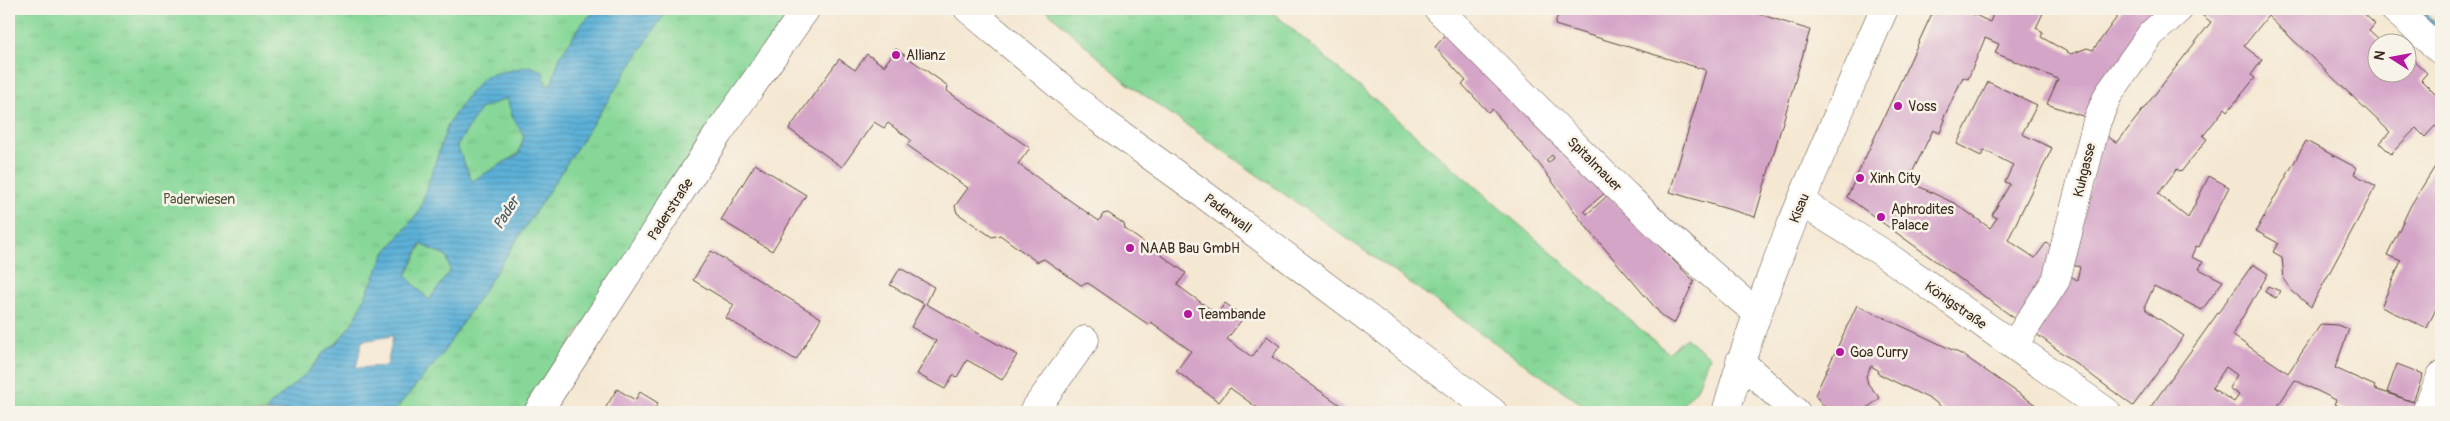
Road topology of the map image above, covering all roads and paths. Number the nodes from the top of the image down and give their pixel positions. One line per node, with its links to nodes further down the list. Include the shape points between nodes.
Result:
1 (806, 9): 14 (street, Paderstraße, via 718,134)
2 (968, 9): 16 (street, Paderwall, via 1099,119)
3 (1438, 9): 9 (street, Spitalmauer, via 1648,216)
4 (1884, 9): 8 (street, Kisau)
5 (2178, 9): 11 (street, Kuhgasse, via 2151,34 2108,95 2097,121 2056,280)
6 (2394, 9): 7 (street)
7 (2441, 51)
8 (1801, 202): 9 (street, Kisau); 11 (street, Königstraße, via 1883,253)
9 (1757, 314): 12 (street, Kisau)
10 (1085, 340): 15 (street)
11 (2014, 345): 19 (street, Königstraße)
12 (1740, 361): 17 (street, Kisau); 18 (street)
13 (2441, 376): 20 (street)
14 (538, 412)
15 (1033, 412)
16 (1493, 412)
17 (1726, 412)
18 (1796, 412)
19 (2107, 412)
20 (2426, 412)

